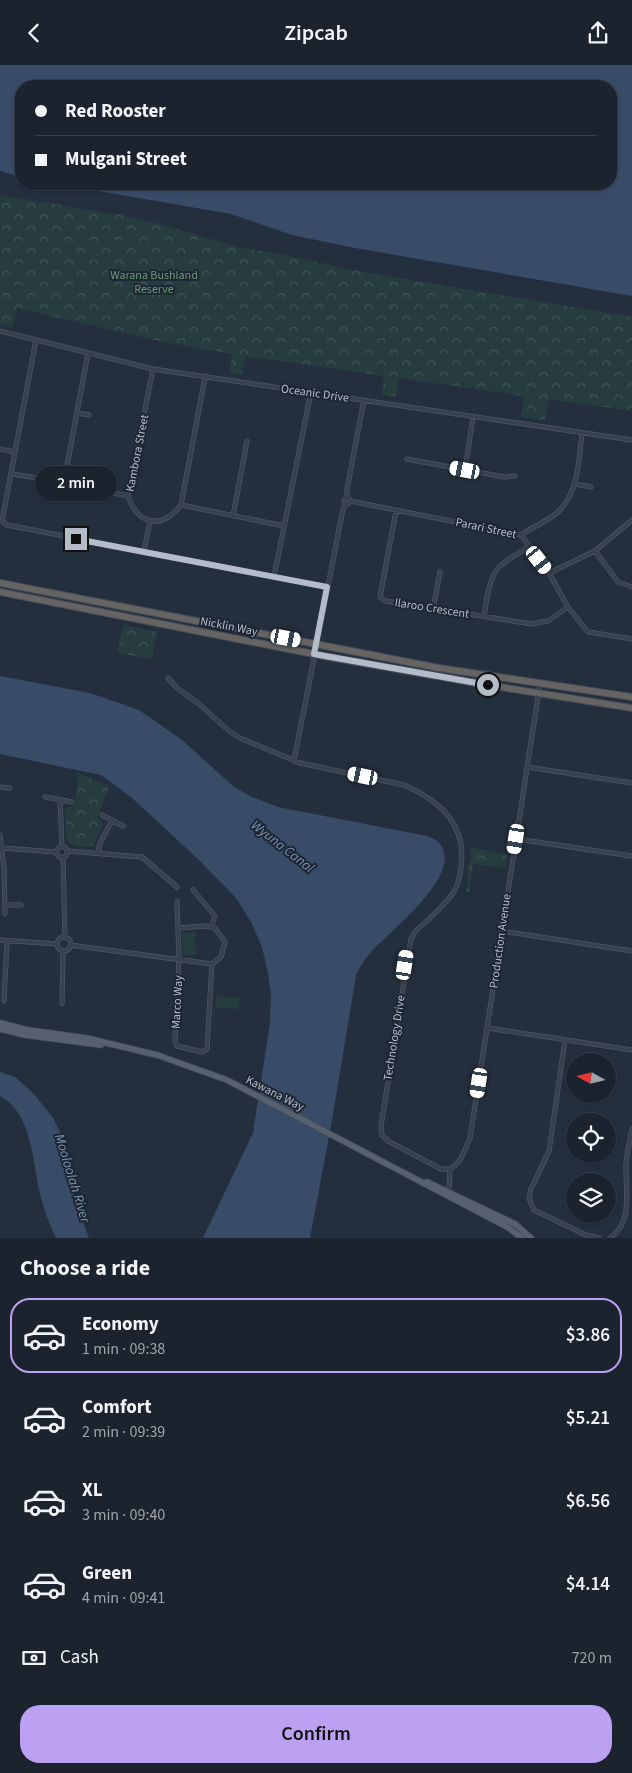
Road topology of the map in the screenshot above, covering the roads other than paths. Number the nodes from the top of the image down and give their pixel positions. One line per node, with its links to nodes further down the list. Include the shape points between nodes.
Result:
1 (0, 331): 2 (street, Oceanic Drive)
2 (36, 340): 3 (street, Oceanic Drive); 15 (street)
3 (88, 353): 4 (street, Oceanic Drive); 8 (street)
4 (153, 369): 5 (street, Oceanic Drive); 23 (street, Kambora Street)
5 (205, 377): 6 (street, Oceanic Drive); 25 (street)
6 (310, 392): 7 (street, Oceanic Drive); 30 (street)
7 (364, 400): 10 (street, Oceanic Drive); 24 (street, via 347,489)
8 (76, 413): 9 (street); 20 (street)
9 (89, 415)
10 (473, 417): 11 (street, Oceanic Drive); 17 (street)
11 (582, 433): 12 (street, Oceanic Drive); 21 (street)
12 (632, 440)
13 (247, 441): 27 (street)
14 (0, 449): 15 (street)
15 (15, 452): 18 (street)
16 (407, 459): 17 (street)
17 (465, 470): 19 (street)
18 (12, 474): 20 (street); 34 (street, via 2,521 7,525)
19 (515, 476)
20 (64, 482): 23 (street)
21 (575, 484): 22 (street); 31 (street, via 560,510)
22 (591, 487)
23 (128, 496): 29 (street, Kambora Street, via 142,518)
24 (348, 501): 26 (street, Parari Street); 39 (street, via 343,509)
25 (181, 505): 27 (street); 29 (street, via 174,514)
26 (396, 511): 31 (street, Parari Street); 43 (street, Ilaroo Crescent, via 380,597 385,601)
27 (232, 515): 30 (street)
28 (632, 520): 33 (street)
29 (150, 521): 34 (street)
30 (284, 526): 37 (street)
31 (521, 535): 32 (street, Parari Street)
32 (528, 547): 36 (street, Parari Street); 44 (street, via 495,573)
33 (595, 551): 36 (street); 40 (street, via 618,582)
34 (144, 552): 37 (street)
35 (440, 572): 43 (street)
36 (549, 573): 42 (street, Parari Street)
37 (274, 577): 39 (street)
38 (0, 583): 46 (highway, Nicklin Way)
39 (327, 587): 46 (street)
40 (632, 587)
41 (0, 592): 47 (highway, Nicklin Way)
42 (568, 607): 44 (street, Ilaroo Crescent, via 548,621 532,625); 45 (street, Parari Street, via 588,632)
43 (433, 609): 44 (street, Ilaroo Crescent)
44 (484, 617)
45 (632, 639)
46 (316, 644): 47 (street); 49 (highway, Nicklin Way, via 439,668)
47 (314, 654): 50 (highway, Nicklin Way); 53 (street)
48 (168, 678): 53 (street, Technology Drive, via 228,731)
49 (540, 683): 50 (street, Production Avenue); 51 (highway, Nicklin Way)
50 (538, 693): 52 (highway, Nicklin Way); 54 (street, Production Avenue)
51 (632, 697)
52 (632, 708)
53 (294, 761): 100 (street, Technology Drive, via 413,789 444,809 459,835 462,857 458,884 452,896 415,932 408,947 381,1126 382,1135 388,1141 441,1169)
54 (526, 767): 55 (street); 65 (street, Production Avenue)
55 (632, 783)
56 (0, 787): 57 (street)
57 (10, 789)
58 (45, 797): 59 (street)
59 (60, 800): 60 (street); 66 (street)
60 (72, 802)
61 (102, 815): 62 (street)
62 (112, 821): 63 (street); 70 (street)
63 (122, 826)
64 (0, 835): 67 (street)
65 (516, 839): 71 (street); 81 (street, Production Avenue)
66 (62, 846): 68 (street); 69 (street)
67 (2, 847): 69 (street); 76 (street)
68 (67, 851): 70 (street); 72 (street)
69 (56, 852): 72 (street)
70 (98, 853): 73 (street, via 142,857)
71 (632, 856)
72 (63, 857): 82 (street)
73 (177, 887)
74 (193, 891): 79 (street, via 215,916)
75 (177, 901): 80 (street)
76 (5, 905): 77 (street); 78 (street)
77 (21, 905)
78 (5, 914)
79 (211, 927): 80 (street); 90 (street, Marco Way, via 225,942 221,957)
80 (178, 928): 89 (street)
81 (502, 931): 88 (street); 94 (street, Production Avenue)
82 (65, 938): 85 (street); 86 (street)
83 (0, 940): 84 (street)
84 (7, 941): 85 (street); 91 (street)
85 (57, 944): 87 (street)
86 (70, 945): 87 (street); 89 (street, Marco Way)
87 (63, 951): 92 (street)
88 (632, 951)
89 (179, 959): 90 (street, Marco Way); 90 (street, Marco Way, via 174,1041 177,1046 202,1052 207,1049)
90 (212, 964)
91 (4, 1001)
92 (62, 1004)
93 (0, 1023): 97 (main road, Kawana Way)
94 (488, 1027): 96 (street); 100 (street, Production Avenue, via 470,1138 456,1166)
95 (0, 1029): 97 (main road, Kawana Way)
96 (565, 1040): 98 (street); 105 (street, via 549,1151 529,1198 534,1210)
97 (131, 1048): 101 (main road, Kawana Way, via 198,1068 255,1093)
98 (632, 1050)
99 (632, 1129): 106 (street, via 626,1167 631,1217 621,1233)
100 (450, 1169): 102 (street)
101 (404, 1172): 102 (main road, Kawana Way); 103 (main road, Kawana Way)
102 (449, 1191): 104 (main road, Kawana Way, via 515,1224)
103 (522, 1238)
104 (531, 1238)
105 (599, 1238)
106 (610, 1238)

